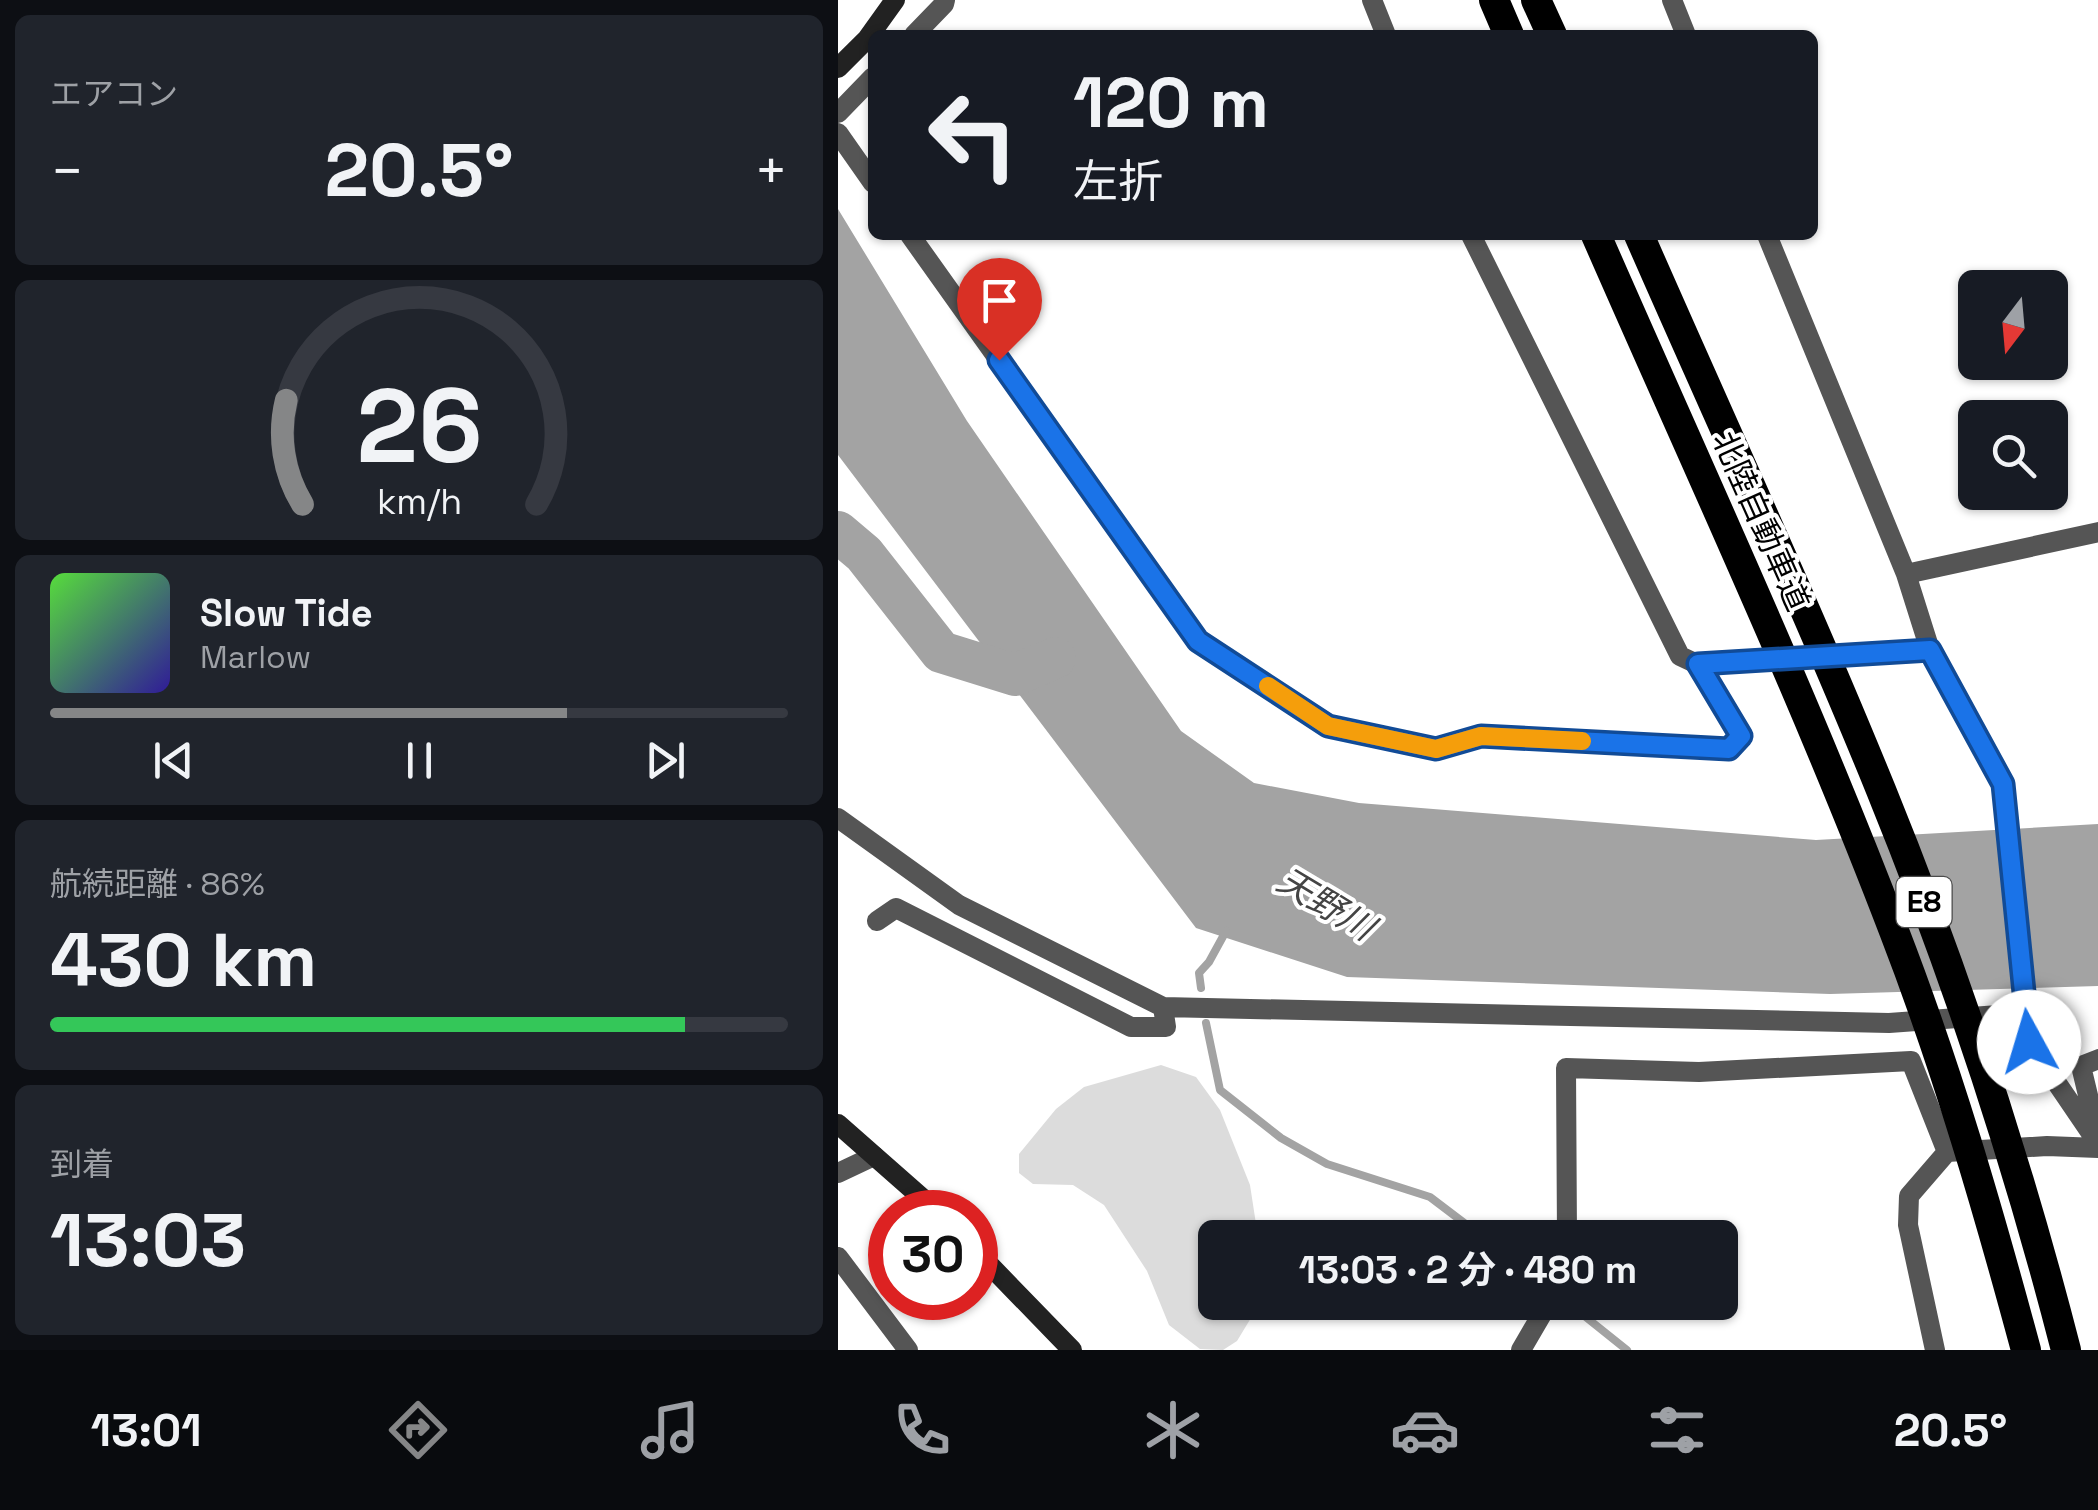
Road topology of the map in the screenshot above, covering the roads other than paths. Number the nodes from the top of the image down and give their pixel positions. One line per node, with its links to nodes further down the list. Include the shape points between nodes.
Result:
1 (894, 0): 7 (main road)
2 (945, 0): 8 (street)
3 (1372, 0): 9 (street)
4 (1494, 0): 10 (highway)
5 (1536, 0): 11 (highway)
6 (1672, 0): 12 (street)
7 (873, 30)
8 (919, 30)
9 (1384, 30)
10 (1507, 30)
11 (1550, 30)
12 (1684, 30)
13 (868, 38): 14 (main road)
14 (838, 68)
15 (868, 82): 16 (street)
16 (838, 113)
17 (838, 134): 18 (street)
18 (868, 176)
19 (914, 240): 27 (street, via 1198,641 1328,726 1436,749 1481,736 1729,749 1741,736)
20 (1473, 240): 27 (street, via 1680,656)
21 (1598, 240): 47 (highway, 北陸自動車道 / E8, via 1779,645 1896,934)
22 (1641, 240): 48 (highway, 北陸自動車道 / E8, via 1882,792 1979,1053)
23 (1769, 240): 25 (street)
24 (2098, 532): 25 (street)
25 (1906, 574): 26 (street)
26 (1930, 650): 27 (street); 31 (street, via 2003,784)
27 (1698, 664)
28 (838, 818): 30 (street, via 959,906)
29 (877, 921): 30 (street, via 896,908 1131,1027 1166,1027)
30 (1163, 1007): 31 (street, via 1890,1023)
31 (2026, 1013): 34 (street, via 2029,1042)
32 (2098, 1059): 34 (street, via 2080,1066)
33 (838, 1124): 36 (main road)
34 (2098, 1144): 35 (street)
35 (1947, 1152): 39 (street, via 1911,1061 1699,1072 1566,1068); 46 (street, via 1909,1196 1908,1225)
36 (874, 1156): 37 (street); 38 (main road)
37 (838, 1172)
38 (913, 1190)
39 (1568, 1220)
40 (838, 1257): 43 (street)
41 (998, 1273): 44 (main road)
42 (1538, 1320): 45 (street)
43 (908, 1350)
44 (1072, 1350)
45 (1521, 1350)
46 (1935, 1350)
47 (2026, 1350)
48 (2066, 1350)

